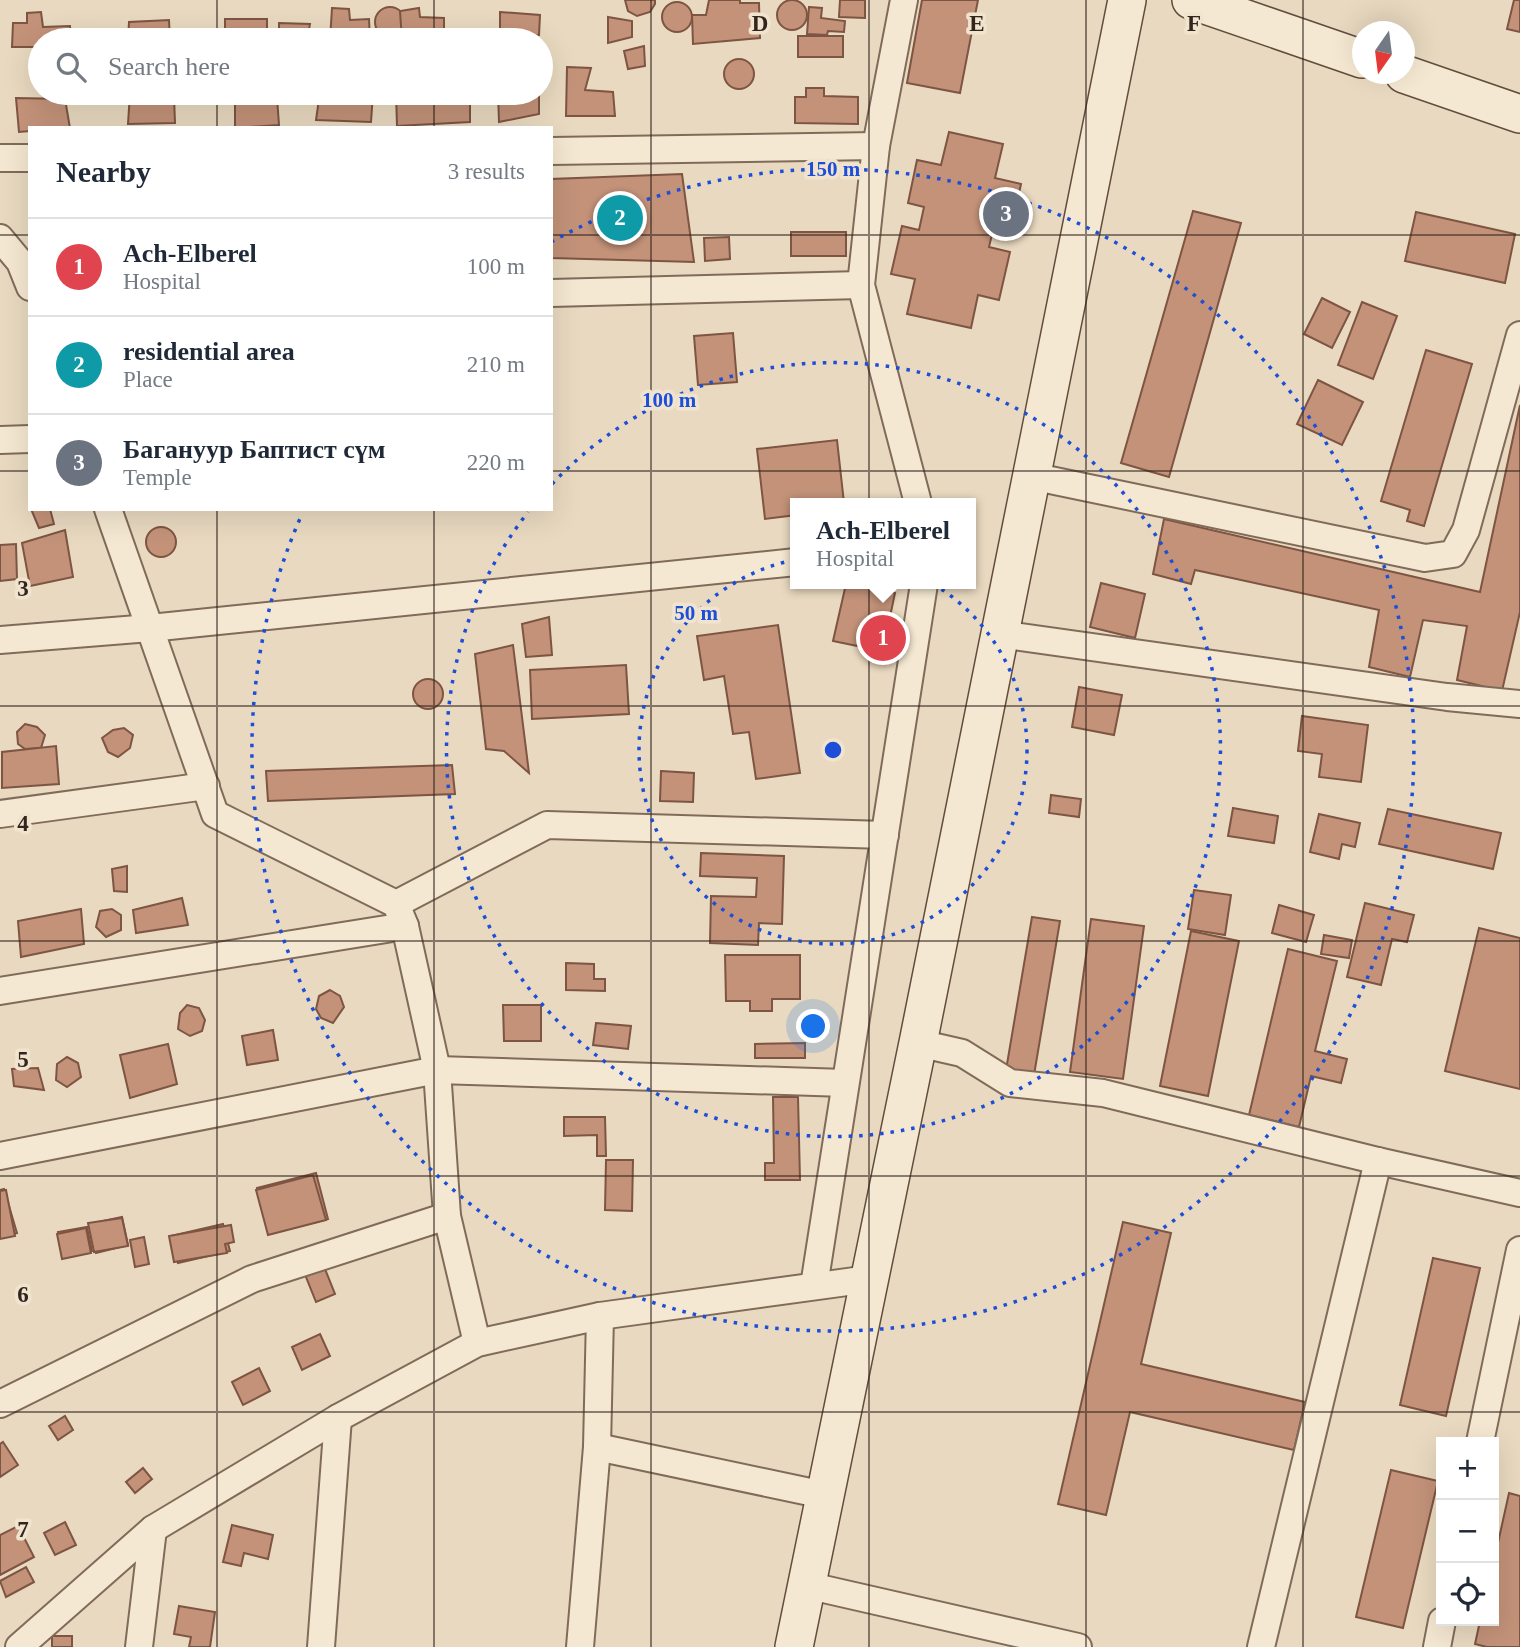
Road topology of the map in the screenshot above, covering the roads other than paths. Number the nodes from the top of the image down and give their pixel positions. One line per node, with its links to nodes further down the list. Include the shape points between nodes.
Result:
1 (904, 0): 7 (street)
2 (1127, 0): 19 (main road)
3 (1191, 0): 4 (main road)
4 (1352, 55)
5 (1415, 78): 6 (main road)
6 (1520, 114)
7 (876, 146): 8 (street); 14 (street)
8 (553, 151)
9 (0, 158): 10 (street)
10 (28, 158)
11 (0, 238): 12 (street)
12 (10, 262): 13 (street)
13 (28, 285)
14 (861, 285): 15 (street); 20 (street)
15 (553, 293)
16 (1520, 335): 19 (street, via 1466,530 1453,554 1425,558)
17 (28, 439): 18 (street)
18 (0, 440)
19 (1031, 476): 25 (main road)
20 (917, 498)
21 (109, 511): 24 (street)
22 (790, 563): 24 (street)
23 (923, 589): 30 (street)
24 (150, 628): 26 (street); 28 (street)
25 (999, 634): 27 (street); 33 (main road)
26 (0, 640)
27 (1520, 704)
28 (206, 786): 29 (street); 31 (street, via 215,814)
29 (0, 814)
30 (885, 835): 31 (street, via 547,825); 35 (street)
31 (401, 915): 32 (street); 34 (street)
32 (0, 991)
33 (918, 1044): 37 (street, via 962,1054 1010,1083 1103,1093); 41 (main road)
34 (437, 1070): 35 (street); 36 (street); 39 (street)
35 (845, 1083): 42 (street)
36 (0, 1156)
37 (1378, 1161): 38 (street); 59 (street)
38 (1520, 1193)
39 (447, 1216): 44 (street); 45 (street, via 252,1279)
40 (1520, 1250): 47 (street)
41 (869, 1279): 42 (street); 49 (main road)
42 (814, 1286): 43 (street)
43 (600, 1316): 44 (street); 48 (street)
44 (478, 1343): 46 (street)
45 (1, 1405)
46 (338, 1418): 50 (street); 55 (street)
47 (1481, 1437)
48 (597, 1447): 49 (street); 56 (street)
49 (824, 1495): 51 (main road)
50 (153, 1529): 53 (street); 54 (street)
51 (806, 1585): 57 (main road); 58 (street)
52 (1441, 1626): 60 (street)
53 (19, 1647)
54 (139, 1647)
55 (321, 1647)
56 (580, 1647)
57 (794, 1647)
58 (1078, 1647)
59 (1261, 1647)
60 (1437, 1647)

